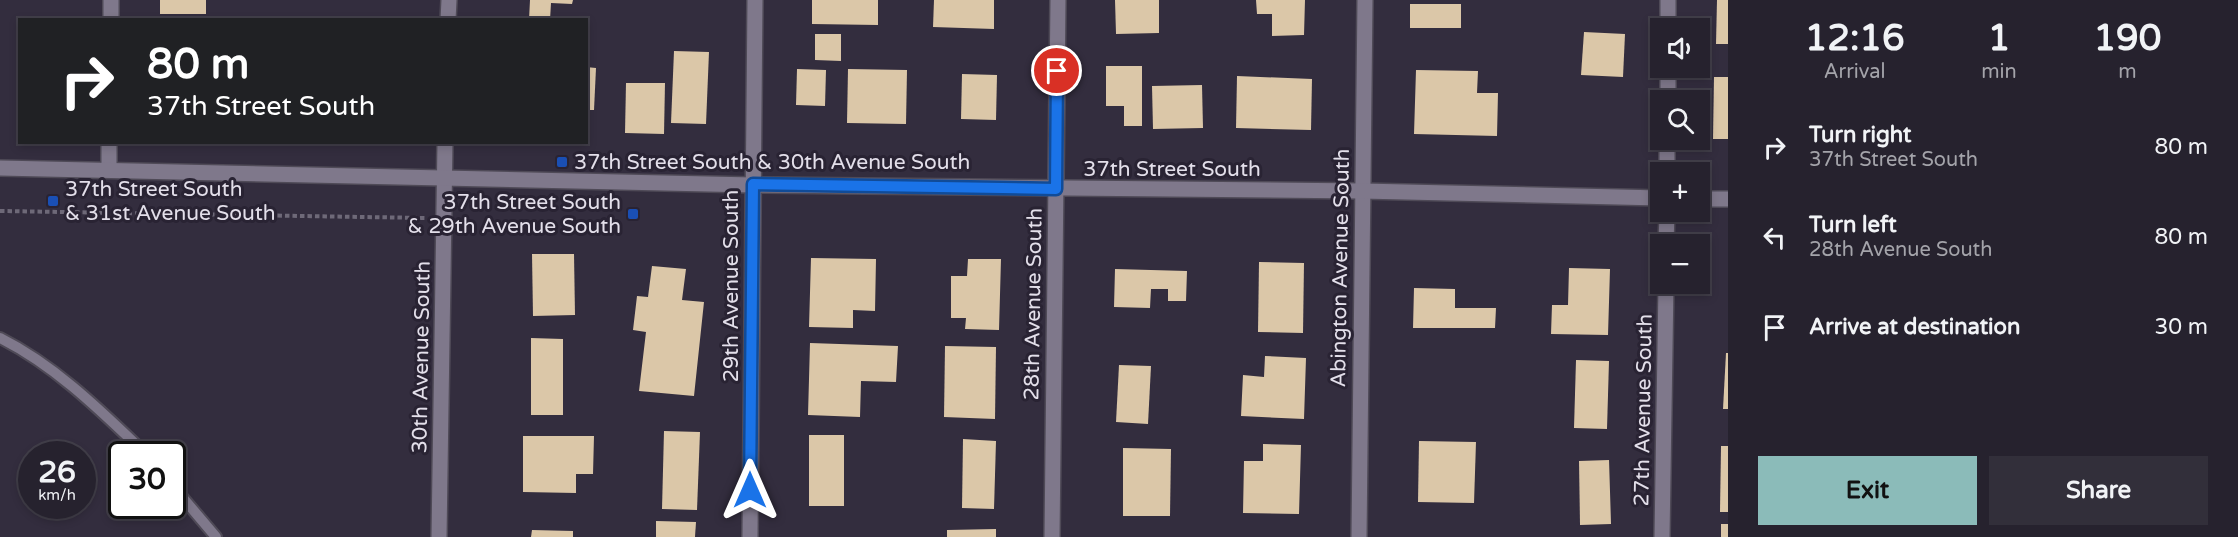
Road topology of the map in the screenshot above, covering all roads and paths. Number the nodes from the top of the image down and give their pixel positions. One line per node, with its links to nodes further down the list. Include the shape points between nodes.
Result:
1 (111, 0): 7 (street)
2 (449, 0): 8 (street)
3 (755, 0): 15 (street, 29th Avenue South)
4 (1058, 0): 16 (street, 28th Avenue South)
5 (1365, 0): 17 (street, Abington Avenue South)
6 (1668, 0): 9 (street)
7 (111, 18)
8 (448, 18)
9 (1668, 18)
10 (109, 144): 13 (street)
11 (445, 144): 14 (street, 30th Avenue South)
12 (0, 168): 13 (street, 37th Street South)
13 (109, 170): 14 (street, 37th Street South)
14 (445, 177): 15 (street, 37th Street South); 22 (street, 30th Avenue South)
15 (753, 184): 16 (street, 37th Street South); 29 (street, 29th Avenue South)
16 (1056, 189): 17 (street, 37th Street South); 30 (street, 28th Avenue South)
17 (1362, 191): 18 (street, 37th Street South); 31 (street, Abington Avenue South)
18 (1650, 198)
19 (1710, 199): 20 (street)
20 (1728, 200)
21 (0, 211): 22 (path)
22 (444, 218): 28 (street, 30th Avenue South)
23 (1666, 294): 32 (street, 27th Avenue South)
24 (0, 338): 25 (lane, via 88,398)
25 (133, 441)
26 (186, 501): 27 (lane)
27 (216, 537)
28 (439, 537)
29 (750, 537)
30 (1052, 537)
31 (1359, 537)
32 (1662, 537)

